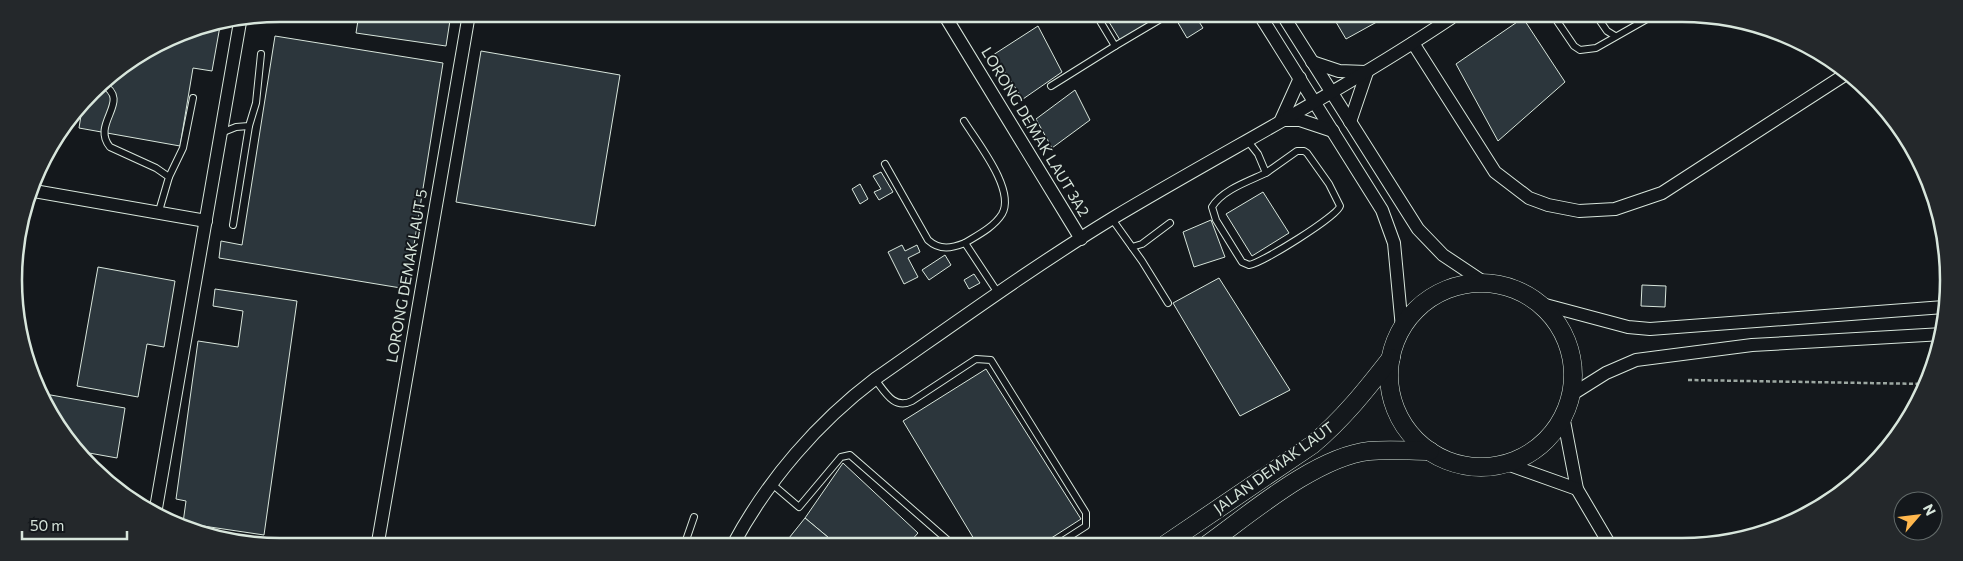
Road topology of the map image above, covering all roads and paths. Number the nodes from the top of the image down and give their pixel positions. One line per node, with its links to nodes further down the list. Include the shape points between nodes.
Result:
1 (469, 22): 62 (street, LORONG DEMAK LAUT 5)
2 (949, 22): 41 (street, LORONG DEMAK LAUT 3A2)
3 (1101, 22): 14 (lane)
4 (1156, 22): 14 (lane)
5 (1264, 22): 19 (street)
6 (1287, 22): 16 (street)
7 (1445, 22): 13 (street)
8 (1558, 22): 12 (lane, via 1580,50 1596,48)
9 (1601, 22): 12 (lane)
10 (1640, 22): 12 (lane)
11 (239, 26): 30 (street)
12 (1615, 36)
13 (1412, 43): 17 (street); 18 (street, via 1495,172 1529,198 1579,210 1615,209 1662,193)
14 (1115, 46): 20 (lane)
15 (261, 54): 28 (lane, via 256,103)
16 (1312, 62): 17 (street, via 1339,71); 22 (street)
17 (1367, 72): 22 (street); 27 (street)
18 (1841, 77)
19 (1300, 78): 24 (street); 25 (street)
20 (1051, 86)
21 (107, 89): 34 (lane, via 114,105 102,132 105,141 110,147)
22 (1331, 93): 24 (street); 27 (street)
23 (193, 98): 34 (lane, via 183,148)
24 (1315, 102): 25 (street); 29 (street)
25 (1281, 120): 29 (street, via 1300,120); 31 (street)
26 (964, 121): 42 (lane, via 993,168 1006,197 1002,214 996,222)
27 (1350, 122): 44 (street, via 1418,229 1443,255)
28 (249, 126): 30 (lane); 40 (lane)
29 (1333, 130): 49 (street, via 1389,227 1397,262)
30 (221, 133): 38 (street)
31 (1247, 140): 33 (lane, via 1258,154); 37 (street)
32 (885, 164): 42 (lane, via 928,240 940,248)
33 (1266, 173): 33 (lane, via 1304,150 1329,184 1340,209 1249,266 1242,262 1216,220 1212,207 1234,189)
34 (169, 177): 36 (lane)
35 (38, 192): 36 (street)
36 (159, 211): 38 (street)
37 (1112, 219): 41 (street); 43 (lane)
38 (206, 221): 60 (street)
39 (1170, 223): 43 (lane, via 1142,244)
40 (233, 225)
41 (1081, 239): 45 (street)
42 (966, 242): 45 (lane)
43 (1132, 247): 46 (lane)
44 (1485, 283): 47 (main road, via 1522,292); 49 (main road, via 1460,285 1437,294 1412,314)
45 (998, 294): 52 (street)
46 (1168, 303)
47 (1538, 303): 48 (street, via 1628,327 1650,329); 55 (main road, via 1564,335 1573,375)
48 (1939, 307)
49 (1402, 328): 51 (main road)
50 (1935, 335): 55 (street, via 1752,346 1636,360 1606,373)
51 (1391, 358): 56 (main road, via 1389,380 1398,414 1414,437); 67 (main road, JALAN DEMAK LAUT, via 1360,399 1330,430)
52 (875, 379): 58 (street, via 806,442); 66 (lane, via 891,400 904,404 976,359 991,360 1086,513 1086,526)
53 (1688, 380): 54 (path)
54 (1919, 384)
55 (1569, 400): 57 (main road, via 1558,425 1545,442); 59 (street, via 1564,420)
56 (1430, 451): 57 (main road, via 1459,464 1475,467); 68 (main road, JALAN DEMAK LAUT, via 1369,451 1327,463)
57 (1507, 464): 59 (street)
58 (772, 484): 64 (street); 65 (lane, via 799,507 841,456 850,455)
59 (1577, 489): 69 (street)
60 (156, 507)
61 (694, 517): 63 (lane)
62 (379, 538)
63 (687, 538)
64 (737, 538)
65 (945, 538)
66 (1067, 538)
67 (1175, 538)
68 (1216, 538)
69 (1606, 538)

